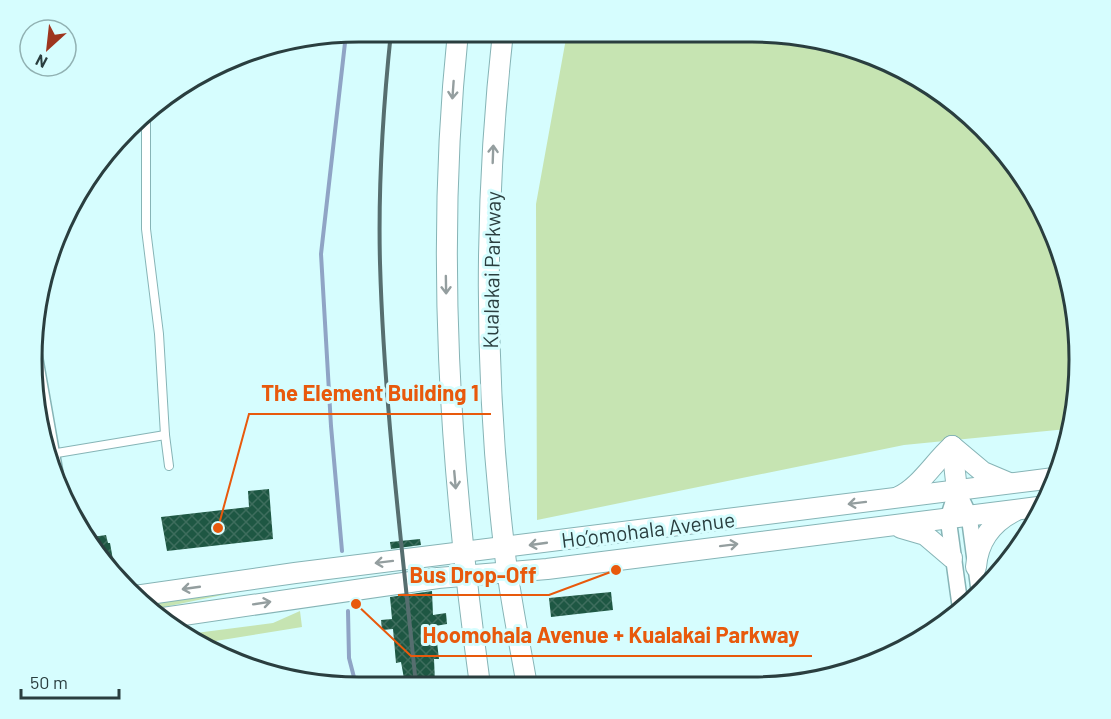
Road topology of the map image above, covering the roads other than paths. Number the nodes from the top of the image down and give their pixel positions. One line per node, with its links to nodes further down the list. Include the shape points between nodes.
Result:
1 (457, 42): 17 (main road, Kualakai Parkway, one-way to 17, via 446,263 449,385)
2 (501, 42): 16 (main road, Kualakai Parkway, one-way to 2, via 489,348 492,189)
3 (146, 125): 4 (lane, via 146,229 159,334)
4 (165, 435): 6 (lane); 7 (lane)
5 (952, 446): 9 (main road, via 983,472); 10 (main road); 11 (main road, via 916,485)
6 (56, 452)
7 (169, 466)
8 (1046, 479): 9 (main road, Ho’omohala Avenue)
9 (1012, 484): 10 (main road, Ho’omohala Avenue)
10 (957, 490): 11 (main road, Ho’omohala Avenue); 13 (street); 14 (street)
11 (895, 498): 16 (main road, Ho’omohala Avenue, one-way to 16)
12 (1028, 508): 13 (main road, Ho’omohala Avenue); 19 (main road, via 998,522 987,533 979,547)
13 (969, 515): 14 (main road, Ho’omohala Avenue); 19 (street)
14 (948, 519): 15 (main road, Ho’omohala Avenue); 18 (street)
15 (890, 526): 18 (main road, via 925,535); 20 (main road, Ho’omohala Avenue, one-way to 15)
16 (504, 548): 17 (main road, Ho’omohala Avenue); 20 (main road, Kualakai Parkway)
17 (463, 552): 21 (main road, Kualakai Parkway); 23 (main road, Ho’omohala Avenue, one-way to 23)
18 (952, 558): 24 (street)
19 (976, 567): 22 (street)
20 (507, 572): 21 (main road, Ho’omohala Avenue); 27 (main road, Kualakai Parkway)
21 (466, 576): 25 (main road, Ho’omohala Avenue, one-way to 21); 26 (main road, Kualakai Parkway)
22 (978, 581)
23 (146, 594)
24 (959, 600)
25 (174, 616)
26 (479, 677)
27 (525, 677)

